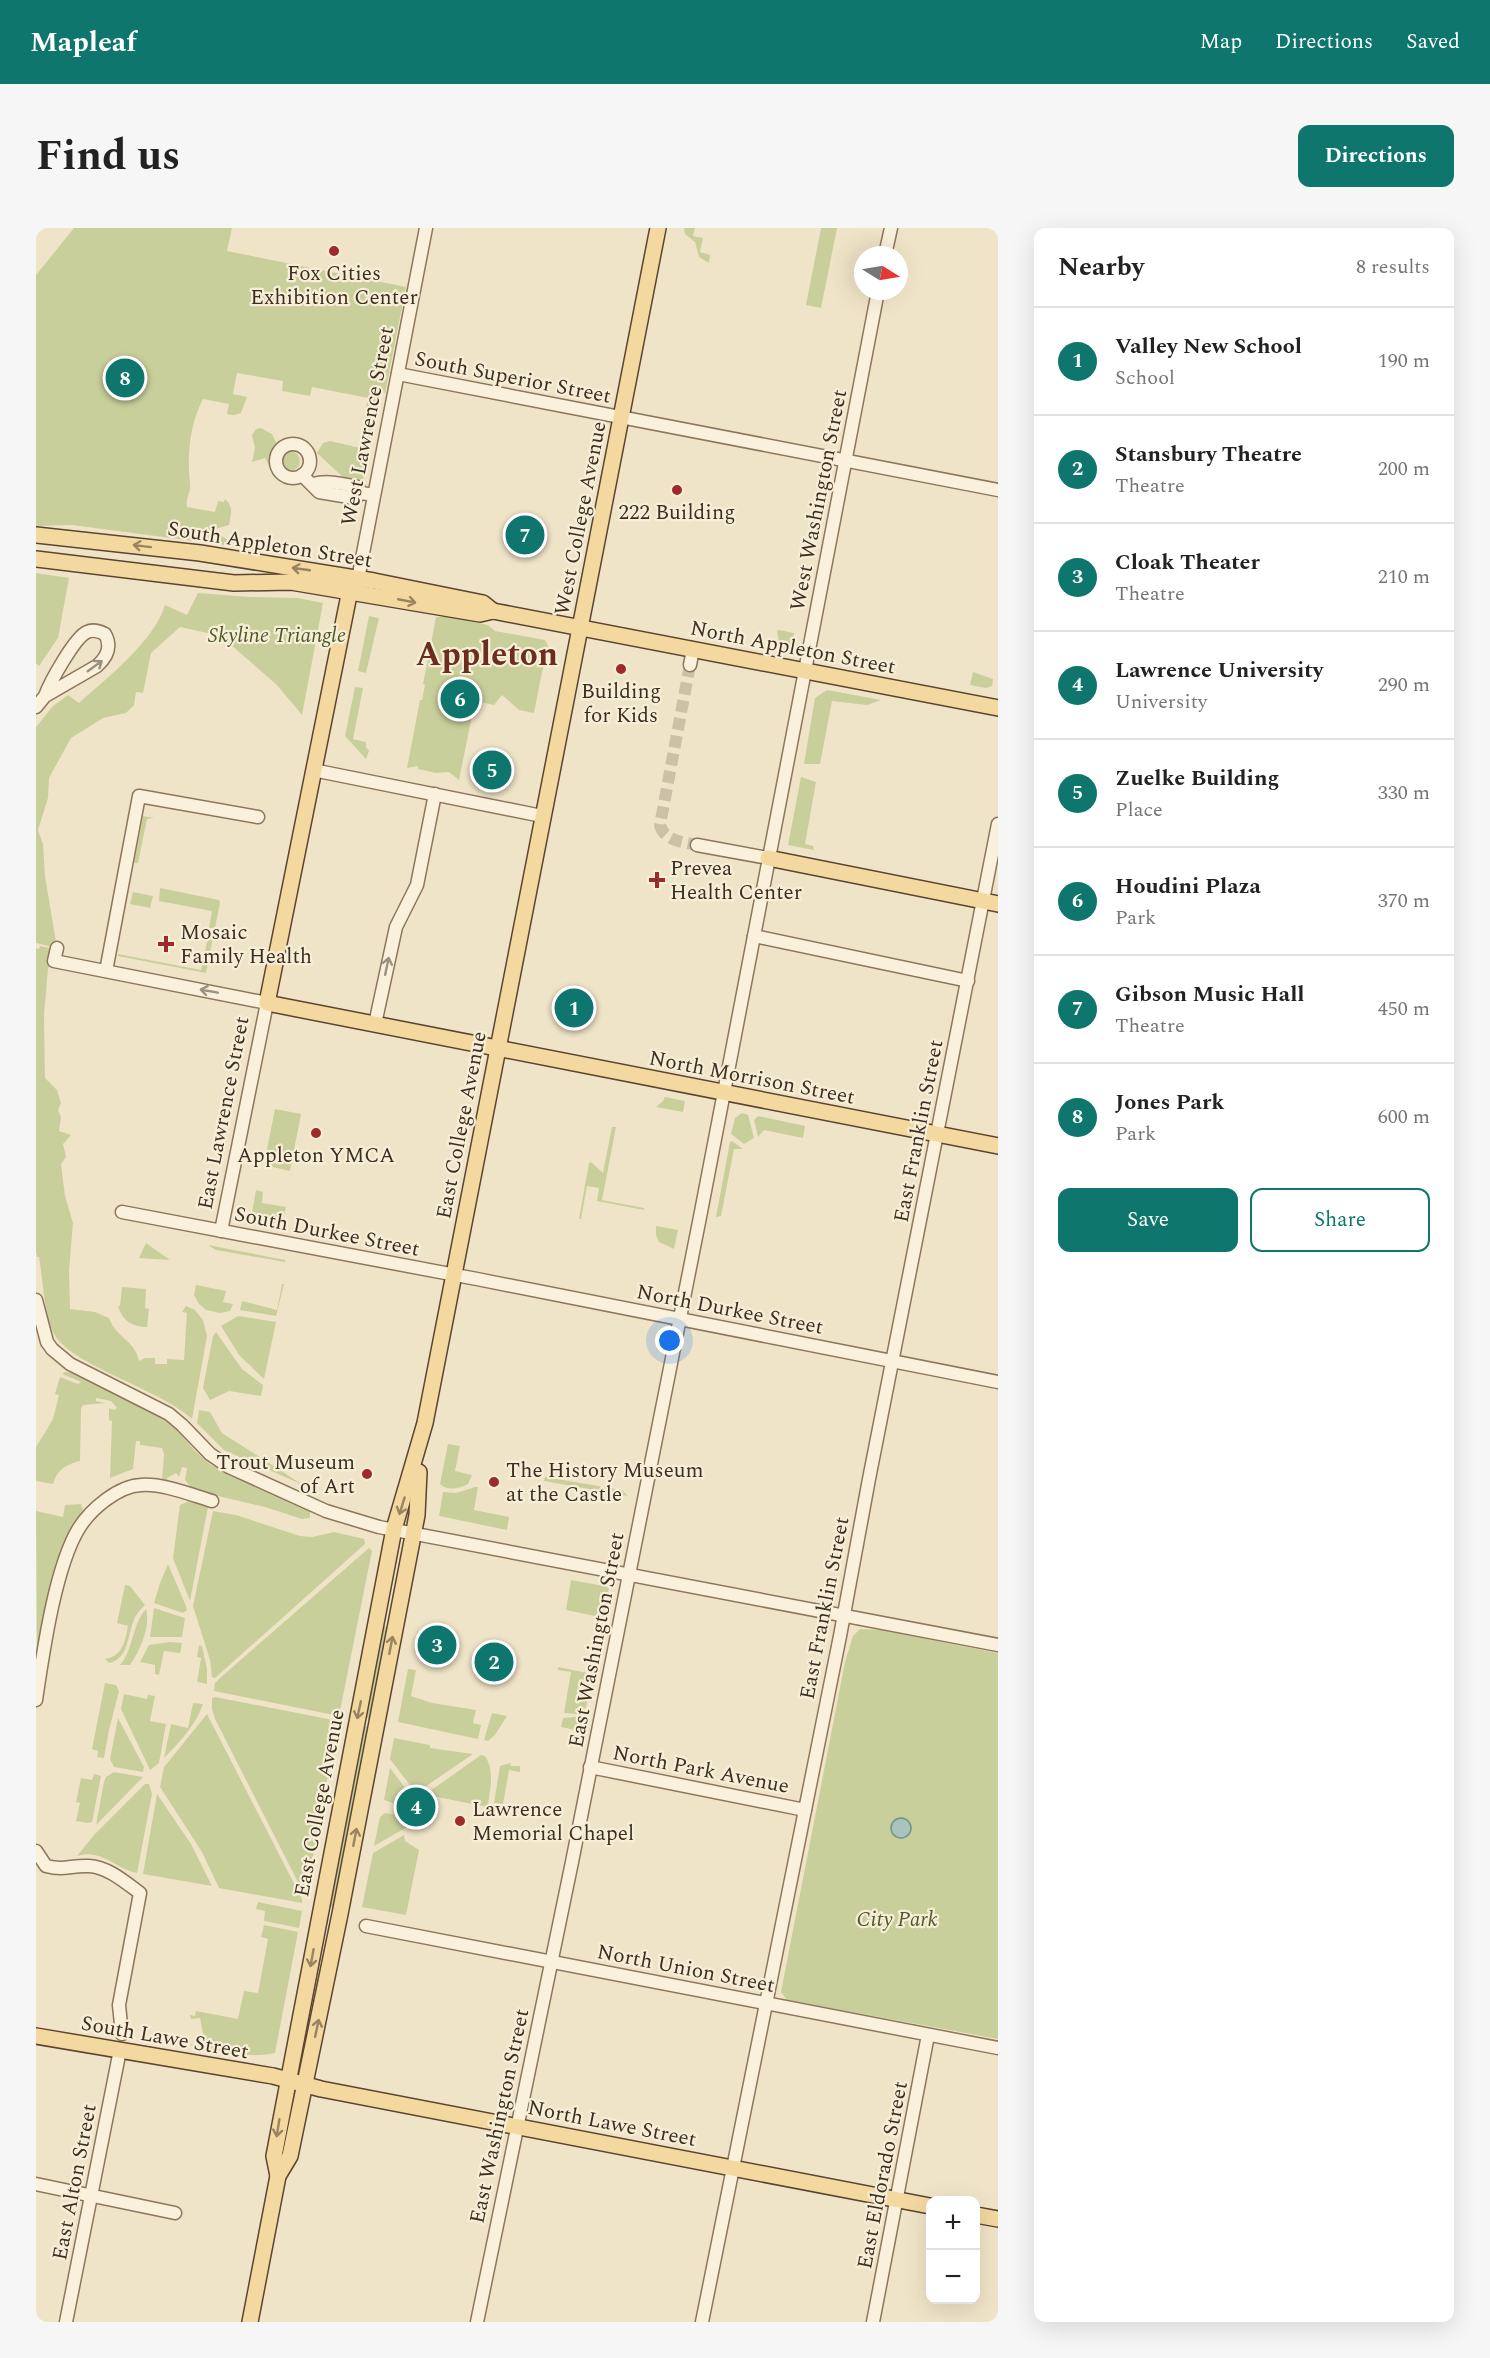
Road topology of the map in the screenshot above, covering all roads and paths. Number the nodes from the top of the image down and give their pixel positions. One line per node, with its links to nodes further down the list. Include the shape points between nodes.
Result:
1 (426, 228): 6 (street, West Lawrence Street)
2 (658, 228): 7 (main road, West College Avenue)
3 (891, 228): 4 (street)
4 (887, 246)
5 (876, 300): 8 (street, West Washington Street)
6 (398, 374): 7 (street, South Superior Street); 11 (street, West Lawrence Street)
7 (621, 418): 8 (street, South Superior Street); 15 (main road, West College Avenue)
8 (845, 461): 10 (street, South Superior Street); 18 (street, West Washington Street)
9 (302, 475): 11 (street, via 319,492 356,498 361,493)
10 (998, 490)
11 (375, 496): 14 (street, West Lawrence Street)
12 (36, 535): 14 (main road, South Appleton Street, one-way to 12, via 200,553)
13 (36, 559): 14 (main road, South Appleton Street, via 234,583)
14 (354, 585): 15 (main road, South Appleton Street, via 480,614 493,611); 22 (main road, West Lawrence Street)
15 (579, 627): 16 (main road, North Appleton Street); 24 (main road, West College Avenue)
16 (693, 649): 17 (street); 18 (main road, North Appleton Street)
17 (690, 665)
18 (805, 670): 21 (main road, North Appleton Street); 28 (street, West Washington Street)
19 (45, 696): 19 (street, one-way to 19, via 104,659 109,647 105,634 94,630 82,635); 20 (street)
20 (36, 707)
21 (998, 708)
22 (313, 771): 23 (street); 34 (main road, East Lawrence Street)
23 (435, 794): 24 (street); 35 (street, one-way to 23, via 396,927 417,885)
24 (542, 816): 36 (main road, East College Avenue)
25 (258, 817): 32 (street, via 139,796)
26 (998, 824): 29 (street, East Franklin Street)
27 (697, 845): 28 (street)
28 (768, 858): 29 (main road); 30 (street, East Washington Street)
29 (991, 902): 33 (street, East Franklin Street)
30 (754, 936): 33 (street); 37 (street, East Washington Street)
31 (57, 948): 32 (street, via 54,961)
32 (106, 971): 34 (street, one-way to 32)
33 (968, 981): 38 (street, East Franklin Street)
34 (267, 1003): 35 (main road, East Lawrence Street); 41 (street, East Lawrence Street)
35 (375, 1024): 36 (main road, North Morrison Street)
36 (497, 1048): 37 (main road, North Morrison Street); 42 (main road, East College Avenue)
37 (723, 1093): 38 (main road, North Morrison Street); 44 (street, East Washington Street)
38 (937, 1135): 39 (main road, North Morrison Street); 45 (street, East Franklin Street)
39 (998, 1146)
40 (122, 1212): 41 (street, South Durkee Street)
41 (221, 1231): 42 (street, South Durkee Street)
42 (454, 1275): 44 (street, North Durkee Street); 47 (main road, East College Avenue)
43 (36, 1300): 49 (street, via 41,1326 52,1350 70,1364 169,1414 228,1467 326,1511)
44 (679, 1320): 45 (street, North Durkee Street); 51 (street, East Washington Street)
45 (893, 1362): 46 (street, North Durkee Street); 52 (street, East Franklin Street)
46 (998, 1382)
47 (421, 1442): 49 (main road, East College Avenue, one-way to 49); 50 (main road, East College Avenue)
48 (212, 1502): 54 (street, via 154,1486 134,1486 109,1498 82,1523 53,1604)
49 (394, 1529): 50 (street); 66 (main road, East College Avenue, one-way to 66)
50 (414, 1532): 51 (street); 67 (main road, East College Avenue, one-way to 50)
51 (628, 1575): 52 (street); 55 (street, East Washington Street)
52 (844, 1615): 53 (street); 56 (street, East Franklin Street)
53 (998, 1645)
54 (36, 1700)
55 (591, 1767): 56 (street, North Park Avenue); 59 (street, East Washington Street)
56 (805, 1810): 60 (street, East Franklin Street)
57 (36, 1851): 61 (street, via 46,1866 60,1870 102,1868 140,1893 119,2005)
58 (366, 1926): 59 (street, North Union Street)
59 (551, 1962): 60 (street, North Union Street); 68 (street, East Washington Street)
60 (766, 2004): 62 (street, North Union Street); 69 (street, East Franklin Street)
61 (122, 2034)
62 (928, 2035): 64 (street, North Union Street); 73 (street, East Eldorado Street)
63 (36, 2036): 65 (main road, South Lawe Street)
64 (998, 2048)
65 (120, 2050): 66 (main road, South Lawe Street); 72 (street, East Alton Street)
66 (287, 2080): 67 (main road, North Lawe Street); 70 (main road, East College Avenue, one-way to 70, via 274,2156)
67 (305, 2085): 68 (main road, North Lawe Street); 70 (main road, East College Avenue, via 290,2156)
68 (516, 2126): 69 (main road, North Lawe Street); 80 (street, East Washington Street)
69 (732, 2167): 73 (main road, North Lawe Street); 81 (street, East Franklin Street)
70 (278, 2176): 79 (main road, East College Avenue)
71 (36, 2184): 72 (street)
72 (92, 2195): 75 (street); 78 (street, East Alton Street)
73 (897, 2200): 74 (main road, North Lawe Street); 82 (street, East Eldorado Street)
74 (926, 2205)
75 (175, 2212)
76 (980, 2216): 77 (main road)
77 (998, 2219)
78 (66, 2322)
79 (250, 2322)
80 (477, 2322)
81 (702, 2322)
82 (873, 2322)

